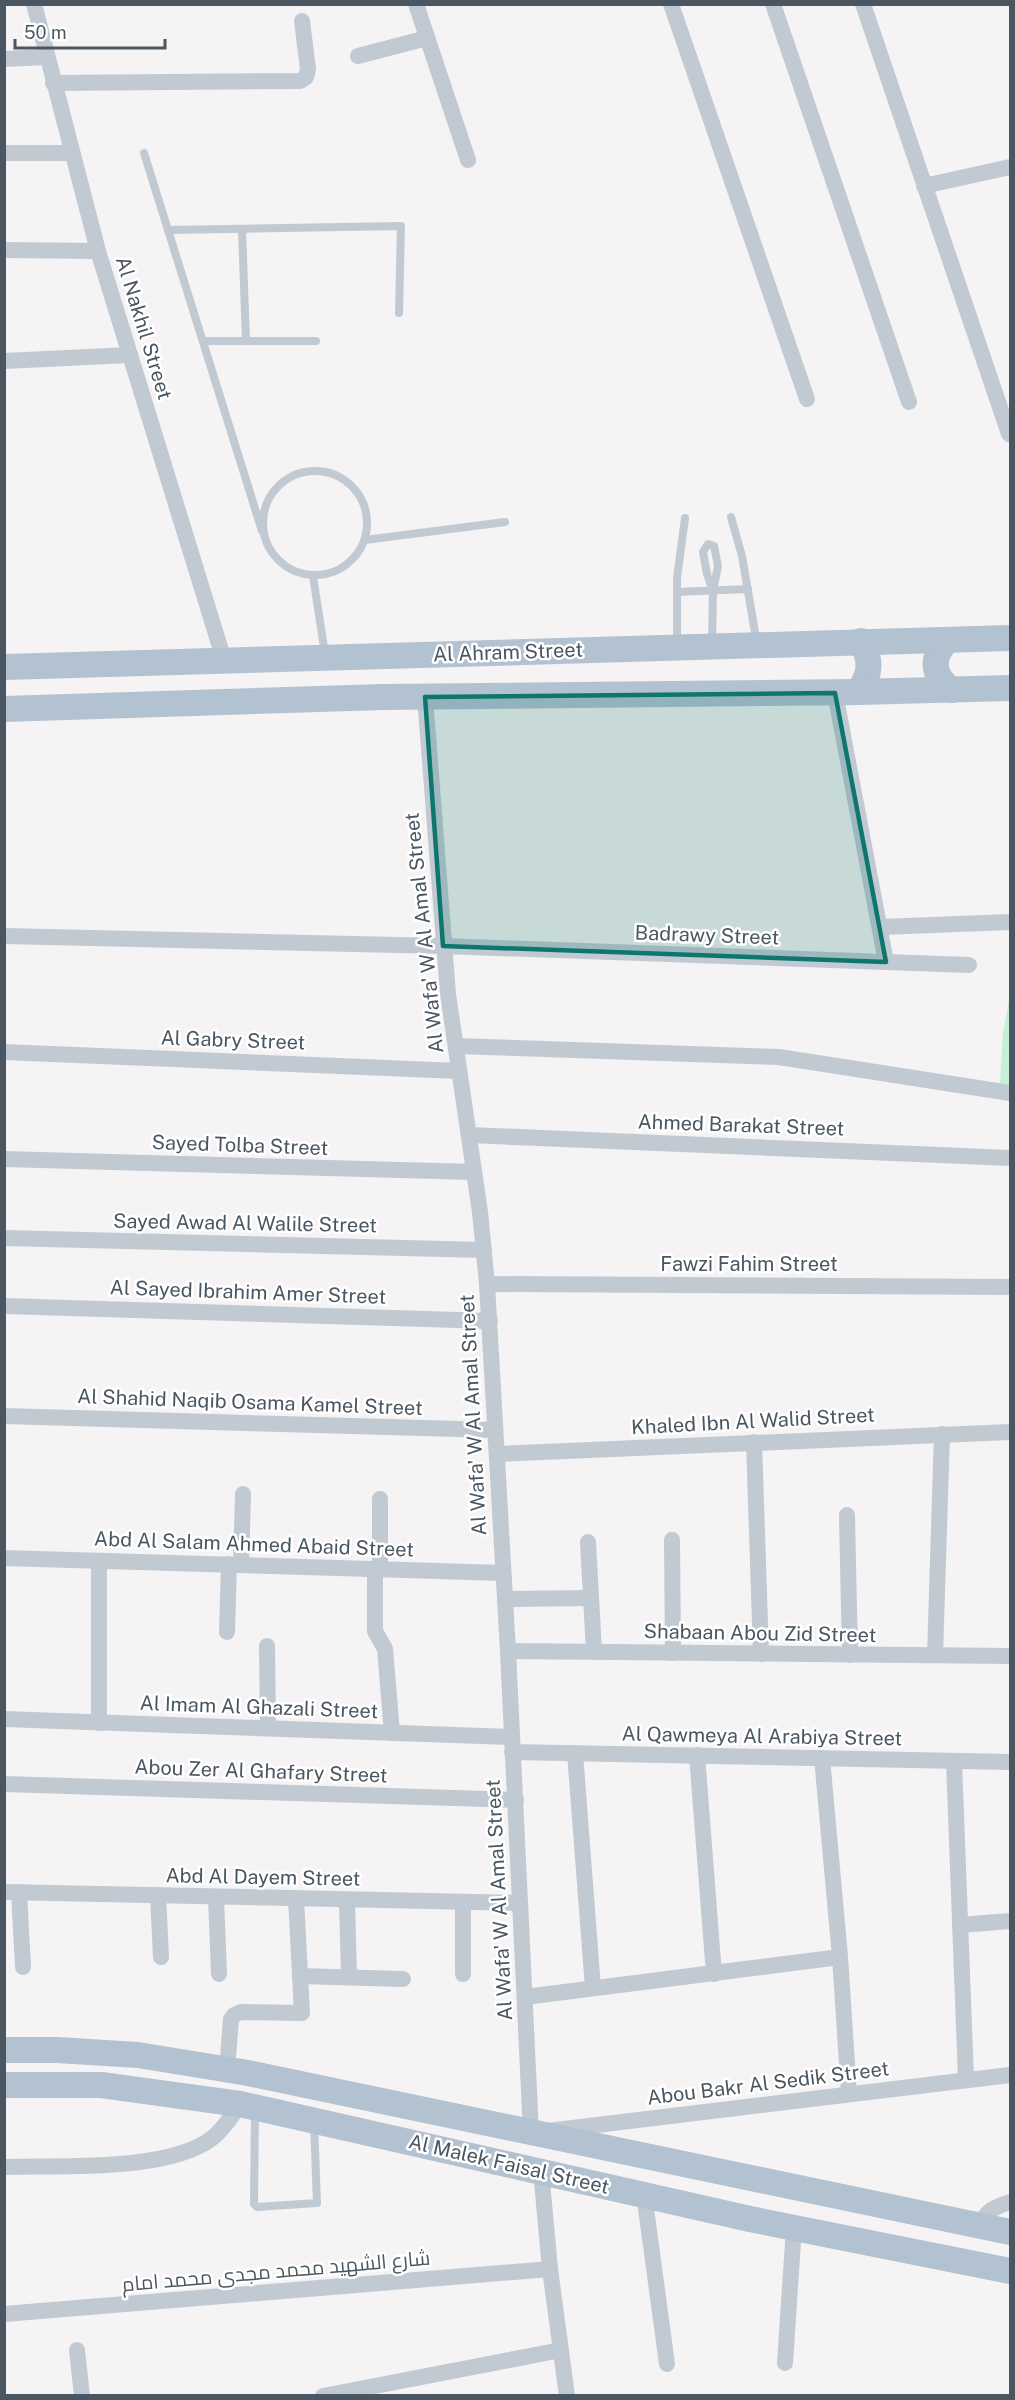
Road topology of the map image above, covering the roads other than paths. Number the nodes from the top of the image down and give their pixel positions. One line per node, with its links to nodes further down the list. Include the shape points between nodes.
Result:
1 (34, 4): 9 (street, Al Nakhil Street)
2 (416, 4): 7 (street)
3 (671, 4): 28 (street)
4 (773, 4): 29 (street)
5 (862, 4): 17 (street)
6 (302, 21): 11 (street, via 308,69 300,81)
7 (427, 38): 8 (street); 15 (street)
8 (358, 56)
9 (47, 57): 10 (street); 11 (street, Al Nakhil Street)
10 (4, 59)
11 (53, 83): 13 (street, Al Nakhil Street)
12 (4, 153): 13 (street)
13 (72, 153): 21 (street, Al Nakhil Street)
14 (144, 153): 19 (lane)
15 (468, 160)
16 (1011, 167): 17 (street)
17 (924, 186): 30 (street)
18 (242, 229): 19 (lane); 22 (lane, via 401,226); 24 (lane)
19 (168, 230): 23 (lane)
20 (4, 250): 21 (street)
21 (98, 251): 26 (street, Al Nakhil Street)
22 (399, 313)
23 (203, 341): 24 (lane); 34 (lane)
24 (246, 341): 25 (lane)
25 (316, 341)
26 (130, 355): 27 (street); 47 (street, Al Nakhil Street)
27 (4, 361)
28 (807, 399)
29 (909, 402)
30 (1009, 434)
31 (731, 517): 37 (lane)
32 (685, 518): 39 (lane)
33 (505, 522): 35 (lane)
34 (262, 531): 35 (lane, via 266,505 281,483 292,476 319,471 344,480 362,500 367,513); 36 (lane, via 280,563)
35 (365, 540): 36 (lane, via 346,566)
36 (313, 576): 46 (lane)
37 (748, 589): 38 (lane); 43 (lane)
38 (713, 591): 39 (lane); 44 (lane)
39 (677, 592): 45 (lane)
40 (1011, 638): 41 (main road, Al Ahram Street)
41 (948, 640): 42 (main road, Al Ahram Street); 50 (main road, via 935,660 942,683)
42 (861, 641): 43 (main road, Al Ahram Street); 51 (main road, via 868,654 867,681)
43 (757, 644): 44 (main road, Al Ahram Street)
44 (712, 646): 45 (main road, Al Ahram Street)
45 (677, 647): 46 (main road, Al Ahram Street)
46 (325, 658): 47 (main road, Al Ahram Street)
47 (224, 660): 48 (main road, Al Ahram Street)
48 (4, 667)
49 (1011, 688): 50 (main road)
50 (952, 690): 51 (main road)
51 (847, 693): 52 (main road); 55 (street)
52 (425, 697): 53 (main road); 57 (street, Al Wafa' W Al Amal Street)
53 (4, 709)
54 (1010, 922): 55 (street)
55 (880, 927): 58 (street)
56 (4, 936): 57 (street, Badrawy Street)
57 (443, 946): 58 (street, Badrawy Street); 60 (street, Al Wafa' W Al Amal Street)
58 (886, 962): 59 (street, Badrawy Street)
59 (969, 965)
60 (456, 1046): 62 (street, Al Wafa' W Al Amal Street); 63 (street, via 779,1057)
61 (4, 1052): 62 (street, Al Gabry Street)
62 (459, 1071): 64 (street, Al Wafa' W Al Amal Street)
63 (1011, 1093)
64 (470, 1135): 65 (street, Ahmed Barakat Street); 67 (street, Al Wafa' W Al Amal Street)
65 (1011, 1158)
66 (4, 1159): 67 (street, Sayed Tolba Street)
67 (474, 1172): 69 (street, Al Wafa' W Al Amal Street)
68 (4, 1238): 69 (street, Sayed Awad Al Walile Street)
69 (484, 1250): 70 (street, Al Wafa' W Al Amal Street)
70 (487, 1284): 71 (street, Fawzi Fahim Street); 73 (street, Al Wafa' W Al Amal Street)
71 (1011, 1287)
72 (4, 1306): 73 (street, Al Sayed Ibrahim Amer Street)
73 (490, 1321): 75 (street, Al Wafa' W Al Amal Street)
74 (4, 1416): 75 (street, Al Shahid Naqib Osama Kamel Street)
75 (494, 1430): 79 (street, Al Wafa' W Al Amal Street)
76 (1011, 1432): 77 (street, Khaled Ibn Al Walid Street)
77 (942, 1434): 78 (street, Khaled Ibn Al Walid Street); 99 (street)
78 (754, 1442): 79 (street, Khaled Ibn Al Walid Street); 97 (street)
79 (497, 1454): 89 (street, Al Wafa' W Al Amal Street)
80 (243, 1494): 87 (street)
81 (380, 1499): 88 (street)
82 (847, 1515): 98 (street)
83 (672, 1540): 96 (street)
84 (588, 1542): 90 (street)
85 (4, 1558): 86 (street, Abd Al Salam Ahmed Abaid Street)
86 (99, 1561): 87 (street, Abd Al Salam Ahmed Abaid Street); 102 (street)
87 (235, 1564): 88 (street, Abd Al Salam Ahmed Abaid Street); 92 (street)
88 (378, 1569): 89 (street, Abd Al Salam Ahmed Abaid Street); 104 (street, via 375,1631 385,1649)
89 (503, 1573): 91 (street, Al Wafa' W Al Amal Street)
90 (591, 1598): 91 (street); 95 (street)
91 (505, 1599): 94 (street, Al Wafa' W Al Amal Street)
92 (227, 1632)
93 (267, 1646): 103 (street)
94 (508, 1651): 95 (street, Shabaan Abou Zid Street); 105 (street, Al Wafa' W Al Amal Street)
95 (594, 1652): 96 (street, Shabaan Abou Zid Street)
96 (673, 1653): 97 (street, Shabaan Abou Zid Street)
97 (761, 1654): 98 (street, Shabaan Abou Zid Street)
98 (850, 1655): 99 (street, Shabaan Abou Zid Street)
99 (935, 1655): 100 (street, Shabaan Abou Zid Street)
100 (1011, 1656)
101 (4, 1719): 102 (street, Al Imam Al Ghazali Street)
102 (99, 1723): 103 (street, Al Imam Al Ghazali Street)
103 (268, 1728): 104 (street, Al Imam Al Ghazali Street)
104 (392, 1733): 105 (street, Al Imam Al Ghazali Street)
105 (512, 1744): 106 (street, Al Qawmeya Al Arabiya Street); 112 (street, Al Wafa' W Al Amal Street)
106 (575, 1753): 107 (street, Al Qawmeya Al Arabiya Street); 131 (street)
107 (697, 1755): 108 (street, Al Qawmeya Al Arabiya Street); 127 (street)
108 (822, 1758): 109 (street, Al Qawmeya Al Arabiya Street); 123 (street)
109 (954, 1761): 110 (street, Al Qawmeya Al Arabiya Street); 121 (street)
110 (1011, 1762)
111 (4, 1784): 112 (street, Abou Zer Al Ghafary Street)
112 (516, 1800): 119 (street, Al Wafa' W Al Amal Street)
113 (12, 1892): 114 (street, Abd Al Dayem Street); 124 (street)
114 (158, 1895): 115 (street, Abd Al Dayem Street); 122 (street)
115 (216, 1897): 116 (street, Abd Al Dayem Street); 125 (street)
116 (296, 1898): 117 (street, Abd Al Dayem Street); 128 (street)
117 (348, 1900): 118 (street, Abd Al Dayem Street); 129 (street)
118 (463, 1902): 119 (street, Abd Al Dayem Street); 126 (street)
119 (520, 1903): 132 (street, Al Wafa' W Al Amal Street)
120 (1011, 1921): 121 (street)
121 (960, 1925): 136 (street)
122 (161, 1957)
123 (840, 1957): 127 (street); 138 (street)
124 (23, 1967)
125 (219, 1974)
126 (463, 1974)
127 (714, 1974): 131 (street)
128 (300, 1976): 129 (street); 134 (street, via 302,2013 234,2015)
129 (349, 1977): 130 (street)
130 (404, 1979)
131 (593, 1988): 132 (street)
132 (525, 1997): 141 (street, Al Wafa' W Al Amal Street)
133 (4, 2050): 134 (main road, Al Malek Faisal Street, via 138,2055)
134 (228, 2070): 141 (main road, Al Malek Faisal Street)
135 (1011, 2075): 136 (street, Abou Bakr Al Sedik Street)
136 (966, 2080): 138 (street, Abou Bakr Al Sedik Street)
137 (4, 2085): 139 (main road, Al Malek Faisal Street, via 101,2085)
138 (849, 2094): 141 (street, Abou Bakr Al Sedik Street)
139 (248, 2105): 140 (main road, Al Malek Faisal Street); 140 (lane, via 257,2207 317,2203); 142 (street, via 211,2139 188,2152 161,2159)
140 (314, 2121): 143 (main road, Al Malek Faisal Street)
141 (531, 2133): 146 (main road, Al Malek Faisal Street)
142 (4, 2167)
143 (541, 2171): 144 (main road, Al Malek Faisal Street); 150 (street)
144 (644, 2194): 147 (main road, Al Malek Faisal Street); 156 (street)
145 (1011, 2202): 146 (street, via 989,2211)
146 (980, 2226): 148 (main road, Al Malek Faisal Street); 149 (main road, via 982,2248)
147 (794, 2227): 149 (main road, Al Malek Faisal Street); 155 (street)
148 (1011, 2232)
149 (965, 2263): 151 (main road, Al Malek Faisal Street)
150 (550, 2269): 152 (street, شارع الشهيد محمد مجدى محمد امام); 154 (street)
151 (1011, 2271)
152 (4, 2314)
153 (77, 2350): 158 (street)
154 (561, 2350): 157 (street); 160 (street)
155 (785, 2363)
156 (667, 2364)
157 (380, 2390): 159 (street)
158 (82, 2396)
159 (323, 2396)
160 (567, 2396)

